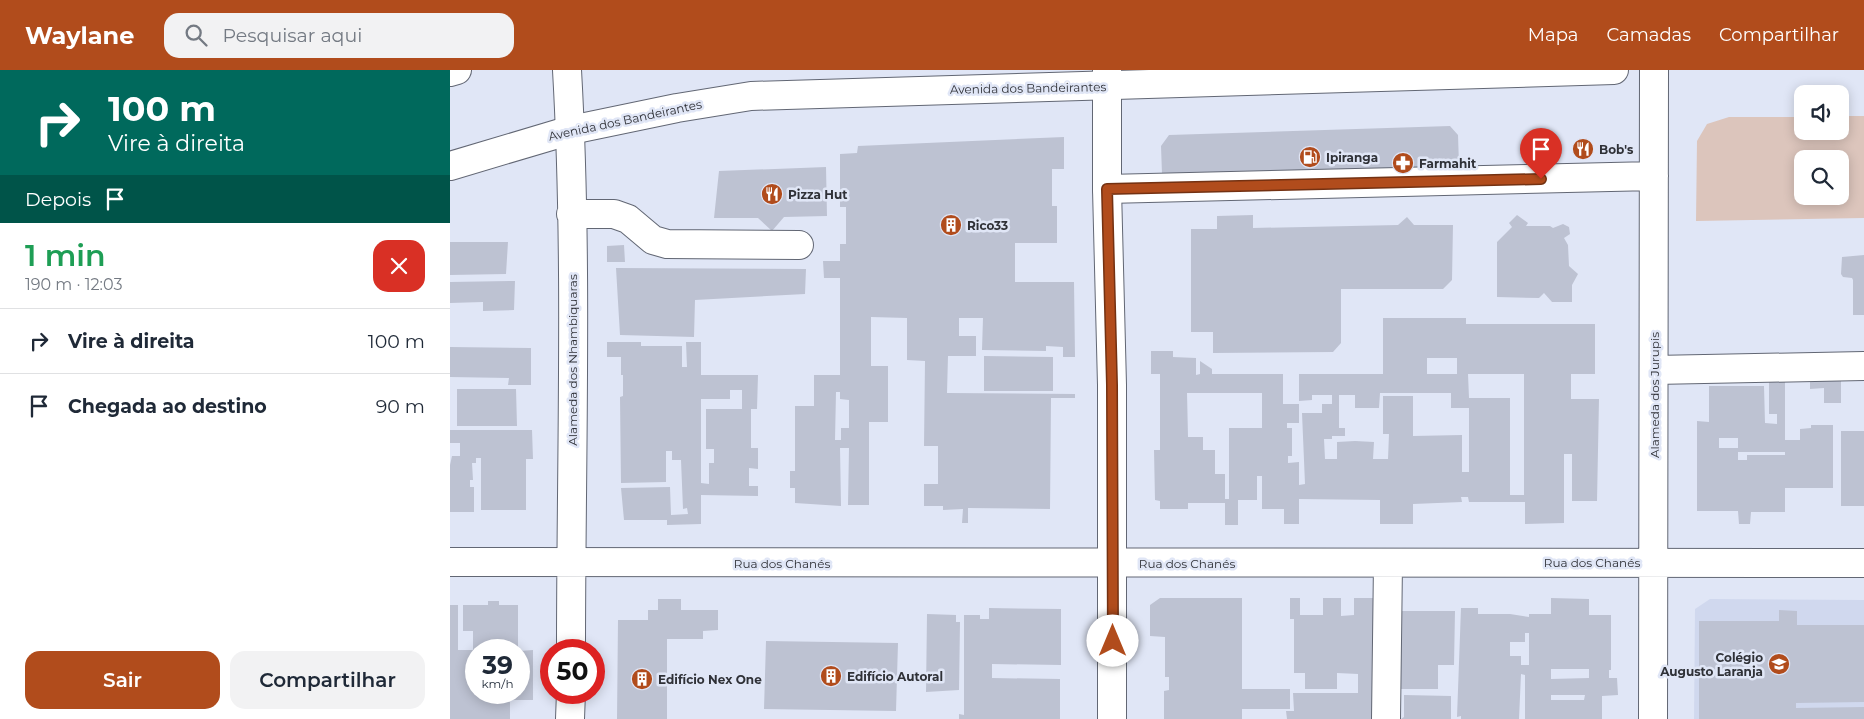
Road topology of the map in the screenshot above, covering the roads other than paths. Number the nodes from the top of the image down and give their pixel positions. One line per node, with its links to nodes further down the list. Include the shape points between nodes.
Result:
1 (457, 70): 5 (main road)
2 (567, 70): 7 (main road, Alameda dos Nhambiquaras)
3 (1614, 70): 6 (main road, Avenida dos Bandeirantes)
4 (1654, 70): 9 (main road, Alameda dos Jurupis)
5 (450, 72)
6 (1107, 78): 7 (main road, Avenida dos Bandeirantes, via 751,96); 10 (main road)
7 (571, 130): 8 (main road, Avenida dos Bandeirantes); 11 (main road, Alameda dos Nhambiquaras)
8 (450, 166)
9 (1654, 176): 10 (main road); 14 (main road, Alameda dos Jurupis)
10 (1107, 189): 18 (main road)
11 (571, 214): 12 (main road, via 614,214 628,219 653,240 667,244); 17 (main road, Alameda dos Nhambiquaras)
12 (799, 245)
13 (1864, 366): 14 (main road)
14 (1654, 370): 16 (main road, Alameda dos Jurupis)
15 (450, 562): 17 (main road, Rua dos Chanés)
16 (1653, 562): 19 (main road, Rua dos Chanés); 20 (main road, Rua dos Chanés); 26 (main road, Alameda dos Jurupis)
17 (571, 563): 18 (main road, Rua dos Chanés); 21 (main road, Alameda dos Nhambiquaras)
18 (1113, 563): 19 (main road, Rua dos Chanés); 24 (main road)
19 (1388, 563): 25 (main road)
20 (1864, 563)
21 (571, 639)
22 (570, 704): 23 (main road)
23 (570, 719)
24 (1112, 719)
25 (1386, 719)
26 (1653, 719)

